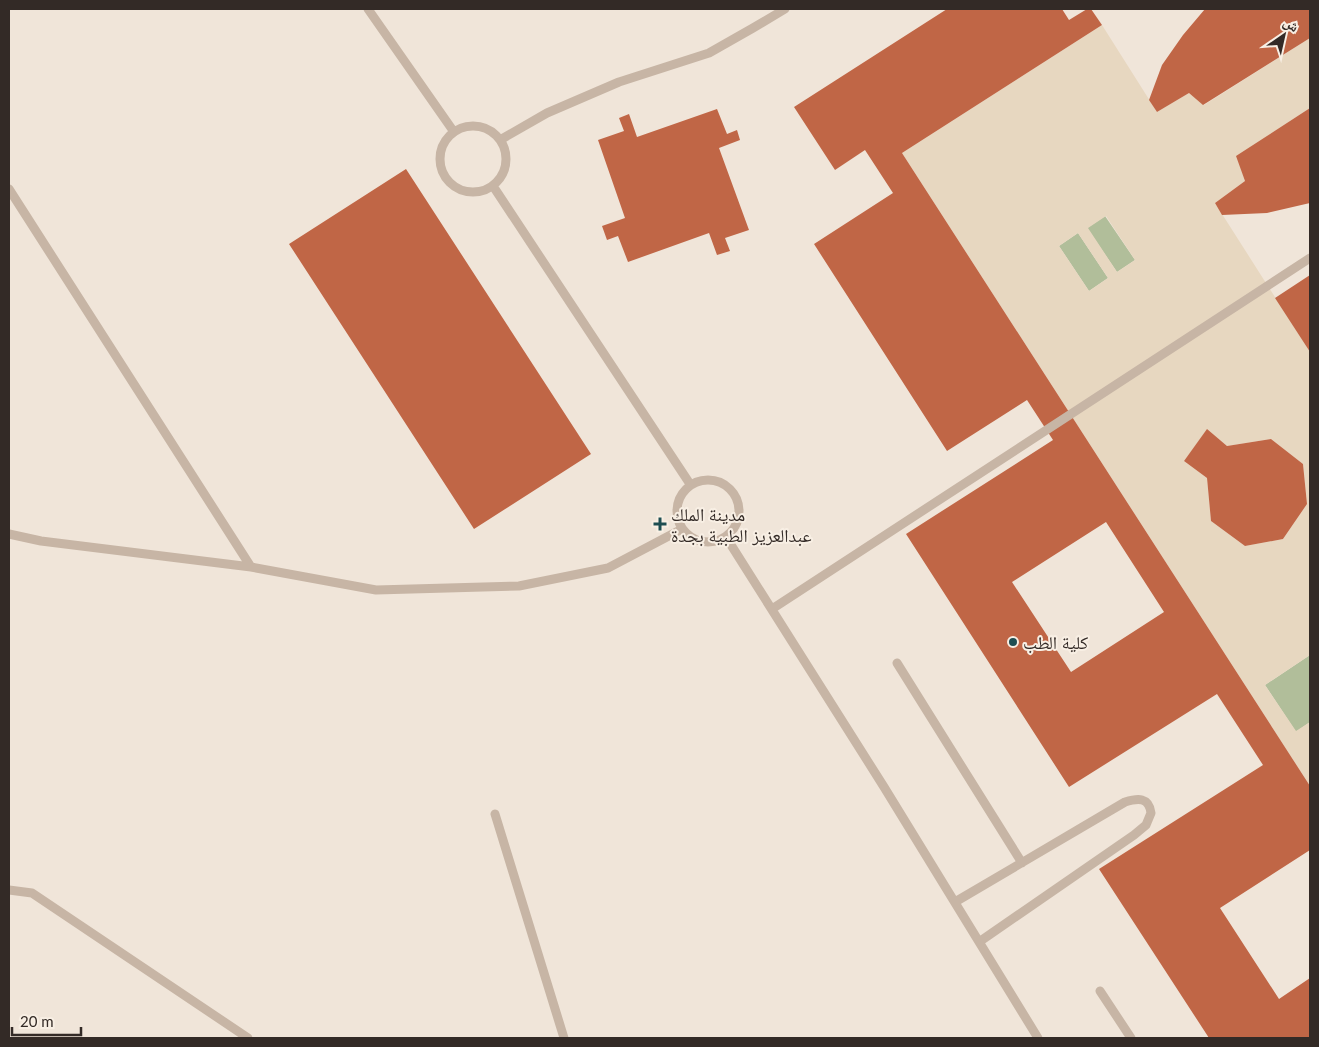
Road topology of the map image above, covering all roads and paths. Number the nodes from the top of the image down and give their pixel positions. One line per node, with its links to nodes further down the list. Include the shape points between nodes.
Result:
1 (368, 9): 3 (lane)
2 (785, 9): 4 (lane, via 709,52 619,82 547,114)
3 (454, 132): 4 (lane, via 465,127 478,127 490,131); 5 (lane, via 440,154 446,179 456,188 468,192 482,192)
4 (500, 140): 5 (lane, via 506,152 506,165 502,177)
5 (493, 186): 8 (lane)
6 (9, 189): 12 (lane)
7 (1310, 258): 13 (lane)
8 (690, 484): 9 (lane, via 678,500 678,520); 11 (lane, via 711,479 731,488 740,508 739,519)
9 (682, 529): 11 (lane, via 689,536 707,542); 12 (lane, via 608,568 519,586 376,590)
10 (9, 534): 12 (lane)
11 (726, 537): 13 (lane)
12 (251, 567)
13 (772, 609): 18 (lane)
14 (897, 663): 16 (lane)
15 (495, 814): 22 (lane)
16 (1022, 863): 18 (lane); 19 (lane, via 1125,802 1142,800 1150,808 1146,825 1134,835)
17 (9, 890): 21 (lane, via 32,893)
18 (955, 902): 19 (lane)
19 (979, 942): 23 (lane)
20 (1100, 992): 24 (lane)
21 (248, 1038)
22 (564, 1038)
23 (1038, 1038)
24 (1131, 1038)

